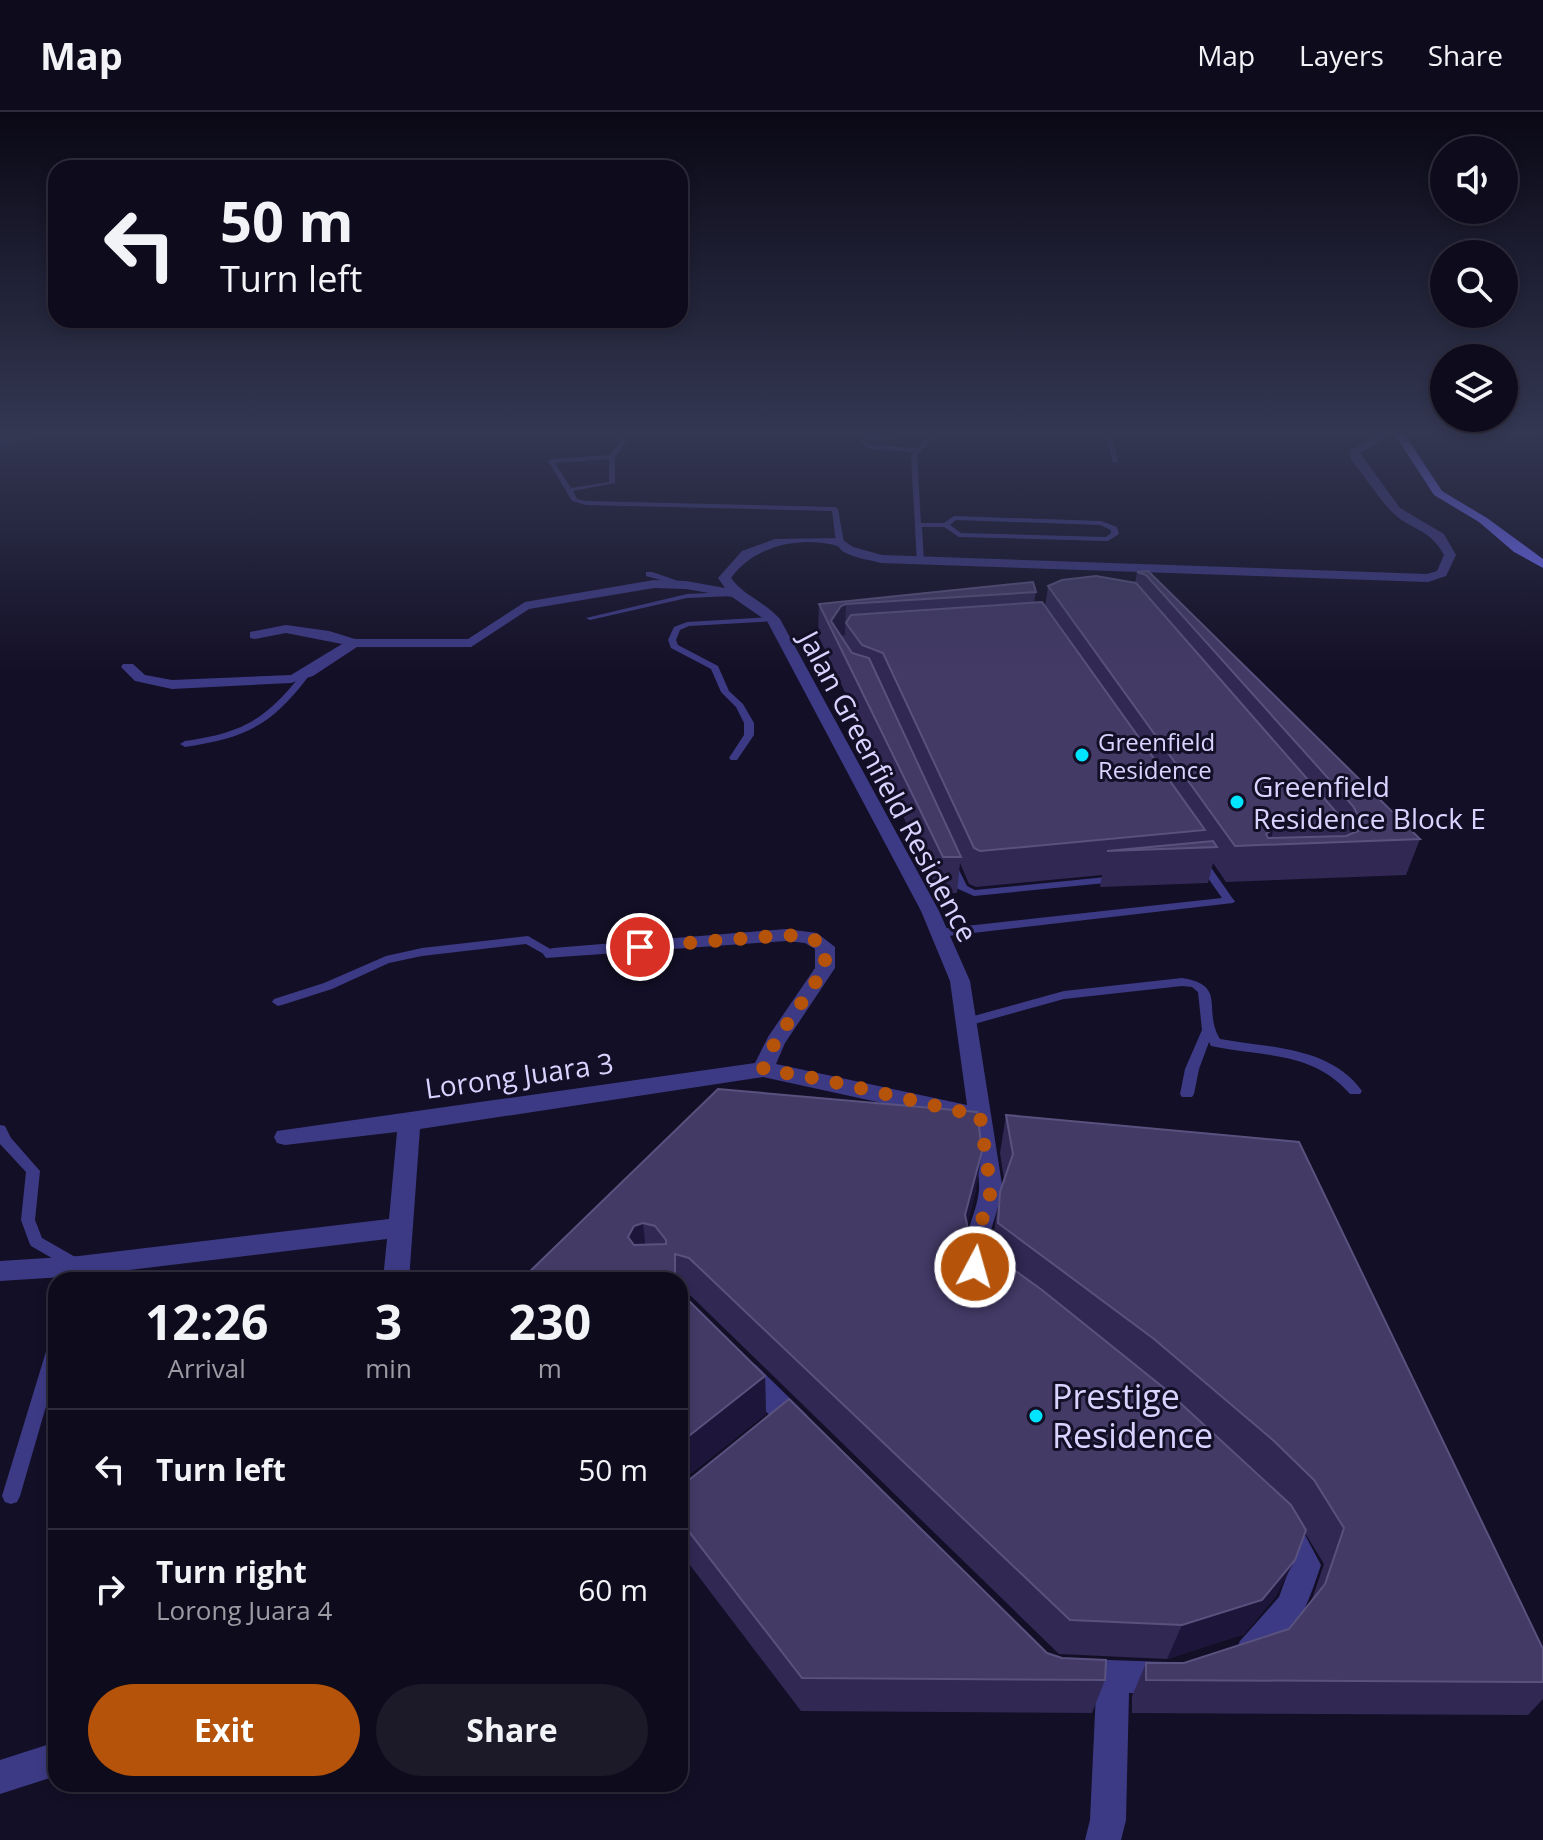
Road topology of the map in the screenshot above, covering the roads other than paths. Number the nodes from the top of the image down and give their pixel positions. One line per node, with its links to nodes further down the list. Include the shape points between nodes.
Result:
1 (836, 513): 7 (lane)
2 (917, 513): 5 (lane)
3 (1400, 513): 8 (street, via 1440,537 1450,555 1442,573 1428,578)
4 (1471, 513): 9 (main road)
5 (918, 525): 6 (lane); 8 (lane)
6 (946, 525): 6 (lane, via 959,535 1108,539 1115,534 1101,523 954,518)
7 (840, 542): 8 (street, via 862,555); 12 (street, via 790,540 757,547 733,562 724,578)
8 (920, 562)
9 (1543, 564)
10 (649, 574): 11 (lane)
11 (686, 585): 12 (street); 16 (street, via 654,584 525,606 471,643)
12 (736, 594): 13 (lane, via 687,596); 14 (street, Jalan Greenfield Residence)
13 (590, 618)
14 (773, 619): 20 (lane, via 687,624 672,640 715,668 725,692 749,723 749,735); 26 (street, Jalan Greenfield Residence)
15 (255, 635): 16 (street, via 286,629)
16 (354, 643): 18 (street)
17 (128, 667): 18 (street, via 148,681 179,684)
18 (304, 677): 19 (lane, via 258,724 226,739)
19 (185, 744)
20 (734, 758)
21 (1190, 845): 23 (lane)
22 (949, 859): 25 (lane, via 962,888 974,893)
23 (1207, 871): 24 (lane); 26 (lane, via 1229,901)
24 (1192, 872)
25 (1129, 878)
26 (939, 933): 29 (street, Jalan Greenfield Residence, via 960,981)
27 (553, 954): 28 (lane, via 528,940 422,952 386,960); 31 (street, via 810,937 825,947 825,968)
28 (278, 1002)
29 (967, 1022): 30 (lane, via 1064,995 1182,982 1204,991); 34 (street, Jalan Greenfield Residence)
30 (1208, 1030): 32 (lane, via 1216,1043 1289,1054 1324,1066 1345,1077); 33 (lane)
31 (763, 1069): 34 (street, Lorong Juara 3); 35 (street, Lorong Juara 3)
32 (1355, 1091)
33 (1187, 1094)
34 (980, 1116): 44 (street, Jalan Greenfield Residence, via 991,1191 975,1267)
35 (409, 1122): 37 (street, Lorong Juara 3); 38 (street)
36 (0, 1130): 41 (lane, via 33,1171 28,1220 36,1242)
37 (285, 1137)
38 (399, 1228): 42 (street); 43 (street)
39 (0, 1271): 40 (street)
40 (48, 1272)
41 (76, 1272)
42 (84, 1272)
43 (396, 1272)
44 (998, 1284)
45 (723, 1350): 47 (street)
46 (48, 1372): 50 (lane)
47 (788, 1416): 48 (street); 49 (street)
48 (764, 1436)
49 (821, 1448)
50 (11, 1496)
51 (1264, 1508): 52 (street, via 1286,1529 1306,1565 1291,1607 1256,1650)
52 (1226, 1659)
53 (1197, 1668): 55 (street, via 1167,1678)
54 (1051, 1673): 55 (street)
55 (1113, 1676): 58 (street)
56 (48, 1762): 57 (street)
57 (0, 1777)
58 (1103, 1840)

